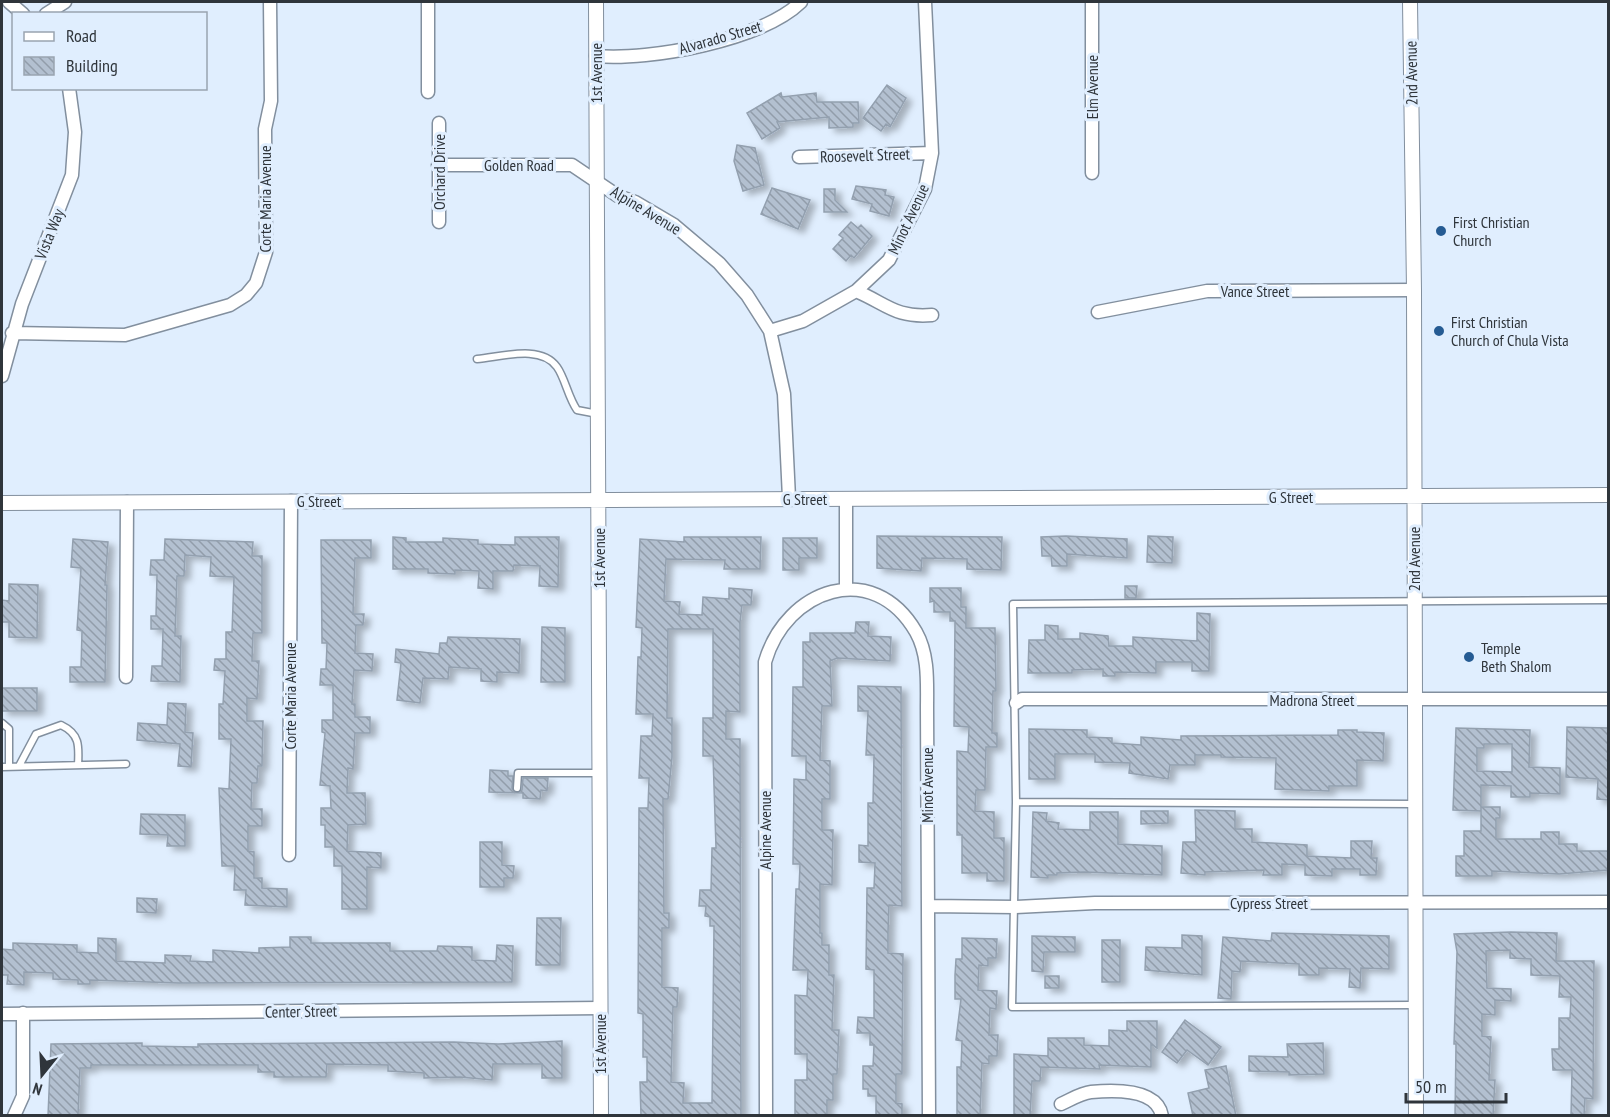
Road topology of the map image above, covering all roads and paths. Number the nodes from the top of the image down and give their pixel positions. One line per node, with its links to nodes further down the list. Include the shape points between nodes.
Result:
1 (9, 2): 10 (street)
2 (65, 2): 11 (street)
3 (270, 2): 27 (street, Corte Maria Avenue, via 266,252 256,283 230,305 125,335)
4 (428, 2): 14 (street)
5 (596, 2): 12 (street, 1st Avenue)
6 (801, 2): 12 (street, Alvarado Street, via 777,20 688,49 623,58)
7 (925, 2): 16 (street, Minot Avenue)
8 (1092, 2): 19 (street, Elm Avenue)
9 (1410, 2): 22 (street, 2nd Avenue)
10 (21, 12)
11 (49, 12)
12 (596, 56): 20 (street, 1st Avenue)
13 (69, 90): 27 (street, Vista Way, via 75,132 72,175)
14 (429, 92)
15 (439, 123): 18 (street, Orchard Drive)
16 (932, 153): 17 (street, Roosevelt Street); 23 (street, Minot Avenue, via 925,189 889,260)
17 (799, 157)
18 (438, 165): 20 (street, Golden Road, via 572,165); 21 (street, Orchard Drive)
19 (1092, 173)
20 (597, 180): 26 (street, Alpine Avenue, via 618,196 674,225 704,248 741,288); 30 (street, 1st Avenue)
21 (438, 222)
22 (1414, 290): 24 (street, Vance Street, via 1207,291); 32 (street, 2nd Avenue)
23 (856, 291): 25 (street, via 888,310); 26 (street, Minot Avenue, via 802,321)
24 (1098, 312)
25 (932, 315)
26 (770, 331): 33 (street, Alpine Avenue, via 784,394)
27 (12, 333): 29 (street, Vista Way)
28 (477, 359): 30 (lane, via 536,353 549,358 559,369 567,395 577,410)
29 (2, 376)
30 (599, 414): 34 (street, 1st Avenue)
31 (1608, 495): 32 (street, G Street)
32 (1414, 497): 35 (street, G Street); 41 (street, 2nd Avenue)
33 (789, 498): 34 (street, G Street); 35 (street, G Street)
34 (599, 499): 36 (street, G Street); 51 (street, 1st Avenue)
35 (846, 499): 39 (street)
36 (291, 501): 37 (street, G Street); 55 (street, Corte Maria Avenue)
37 (128, 502): 38 (street, G Street); 42 (street)
38 (2, 503)
39 (846, 588): 58 (street, Minot Avenue, via 865,591 893,606 916,633 924,655); 67 (street, Alpine Avenue, via 816,597 790,615 774,637 765,662)
40 (1608, 600): 41 (lane)
41 (1414, 602): 44 (street, 2nd Avenue); 45 (lane, via 1013,604)
42 (126, 676)
43 (1608, 699): 44 (street, Madrona Street)
44 (1413, 700): 45 (street, Madrona Street, via 1022,699); 54 (street, 2nd Avenue)
45 (1016, 703): 53 (lane)
46 (2, 723): 50 (lane, via 9,729)
47 (126, 764): 48 (lane)
48 (78, 765): 49 (lane); 49 (lane, via 80,742 71,729 61,725 36,734)
49 (19, 766): 50 (lane)
50 (5, 767)
51 (600, 773): 52 (lane, via 518,773); 61 (street, 1st Avenue)
52 (517, 788)
53 (1016, 802): 54 (lane); 59 (lane)
54 (1415, 804): 57 (street, 2nd Avenue)
55 (289, 855)
56 (1608, 902): 57 (street, Cypress Street)
57 (1416, 903): 59 (street, Cypress Street, via 1095,903); 60 (street, 2nd Avenue)
58 (929, 906): 59 (street, Cypress Street); 68 (street, Minot Avenue)
59 (1015, 907): 60 (lane, via 1012,1007)
60 (1413, 1005): 70 (street, 2nd Avenue)
61 (600, 1008): 62 (street, Center Street); 66 (street, 1st Avenue)
62 (23, 1013): 63 (street, Center Street); 65 (street, via 23,1096)
63 (2, 1014)
64 (1061, 1104): 69 (street, via 1089,1092 1134,1093 1152,1100)
65 (15, 1116)
66 (601, 1116)
67 (766, 1116)
68 (929, 1116)
69 (1162, 1116)
70 (1416, 1116)

